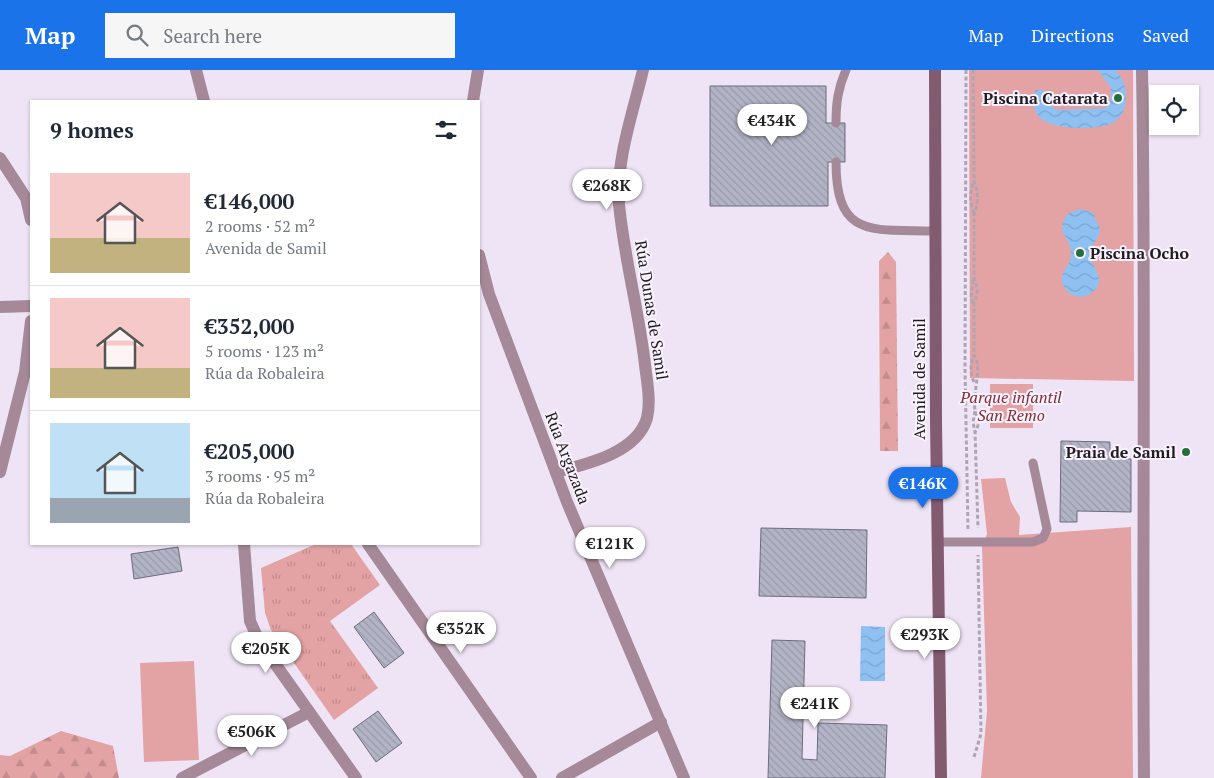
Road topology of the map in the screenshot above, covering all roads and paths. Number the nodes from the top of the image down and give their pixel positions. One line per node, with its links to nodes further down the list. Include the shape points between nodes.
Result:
1 (196, 70): 9 (street)
2 (478, 70): 10 (street)
3 (643, 70): 30 (street, Rúa Dunas de Samil, via 622,158 619,204 645,362 649,397 646,419 635,439 609,455)
4 (846, 70): 11 (lane, via 836,101)
5 (935, 70): 15 (street, Avenida de Samil)
6 (966, 70): 18 (path)
7 (973, 70): 17 (path, via 974,182 971,207 974,214)
8 (1142, 70): 45 (street)
9 (204, 100)
10 (473, 100)
11 (836, 123)
12 (0, 158): 14 (street, via 26,198)
13 (836, 162): 15 (lane, via 837,194 843,210 853,221 868,228)
14 (30, 216)
15 (935, 231): 32 (street, Avenida de Samil)
16 (480, 259): 30 (street, Rúa Argazada, via 489,294)
17 (974, 279): 19 (path); 20 (path, via 977,284)
18 (966, 292): 19 (path); 25 (path)
19 (972, 292): 20 (path)
20 (974, 303): 24 (path, via 972,376)
21 (30, 306): 22 (street)
22 (0, 307)
23 (30, 330): 29 (street, via 25,372)
24 (975, 411): 26 (path); 27 (path, via 978,416)
25 (966, 422): 26 (path); 31 (path)
26 (973, 422): 27 (path)
27 (976, 432): 33 (path, via 978,535)
28 (1032, 463): 33 (lane, via 1047,529 1043,538 1033,542)
29 (0, 472)
30 (556, 472): 37 (street, Rúa Argazada)
31 (968, 533)
32 (938, 542): 33 (lane); 44 (street, Avenida de Samil)
33 (973, 542): 38 (path, via 978,557 981,734)
34 (244, 545): 36 (street, via 250,621 259,641)
35 (369, 545): 41 (street)
36 (309, 712): 39 (street); 40 (street)
37 (661, 722): 42 (street); 43 (street, Rúa Argazada)
38 (974, 757)
39 (182, 778)
40 (356, 778)
41 (531, 778)
42 (562, 778)
43 (684, 778)
44 (941, 778)
45 (1144, 778)

